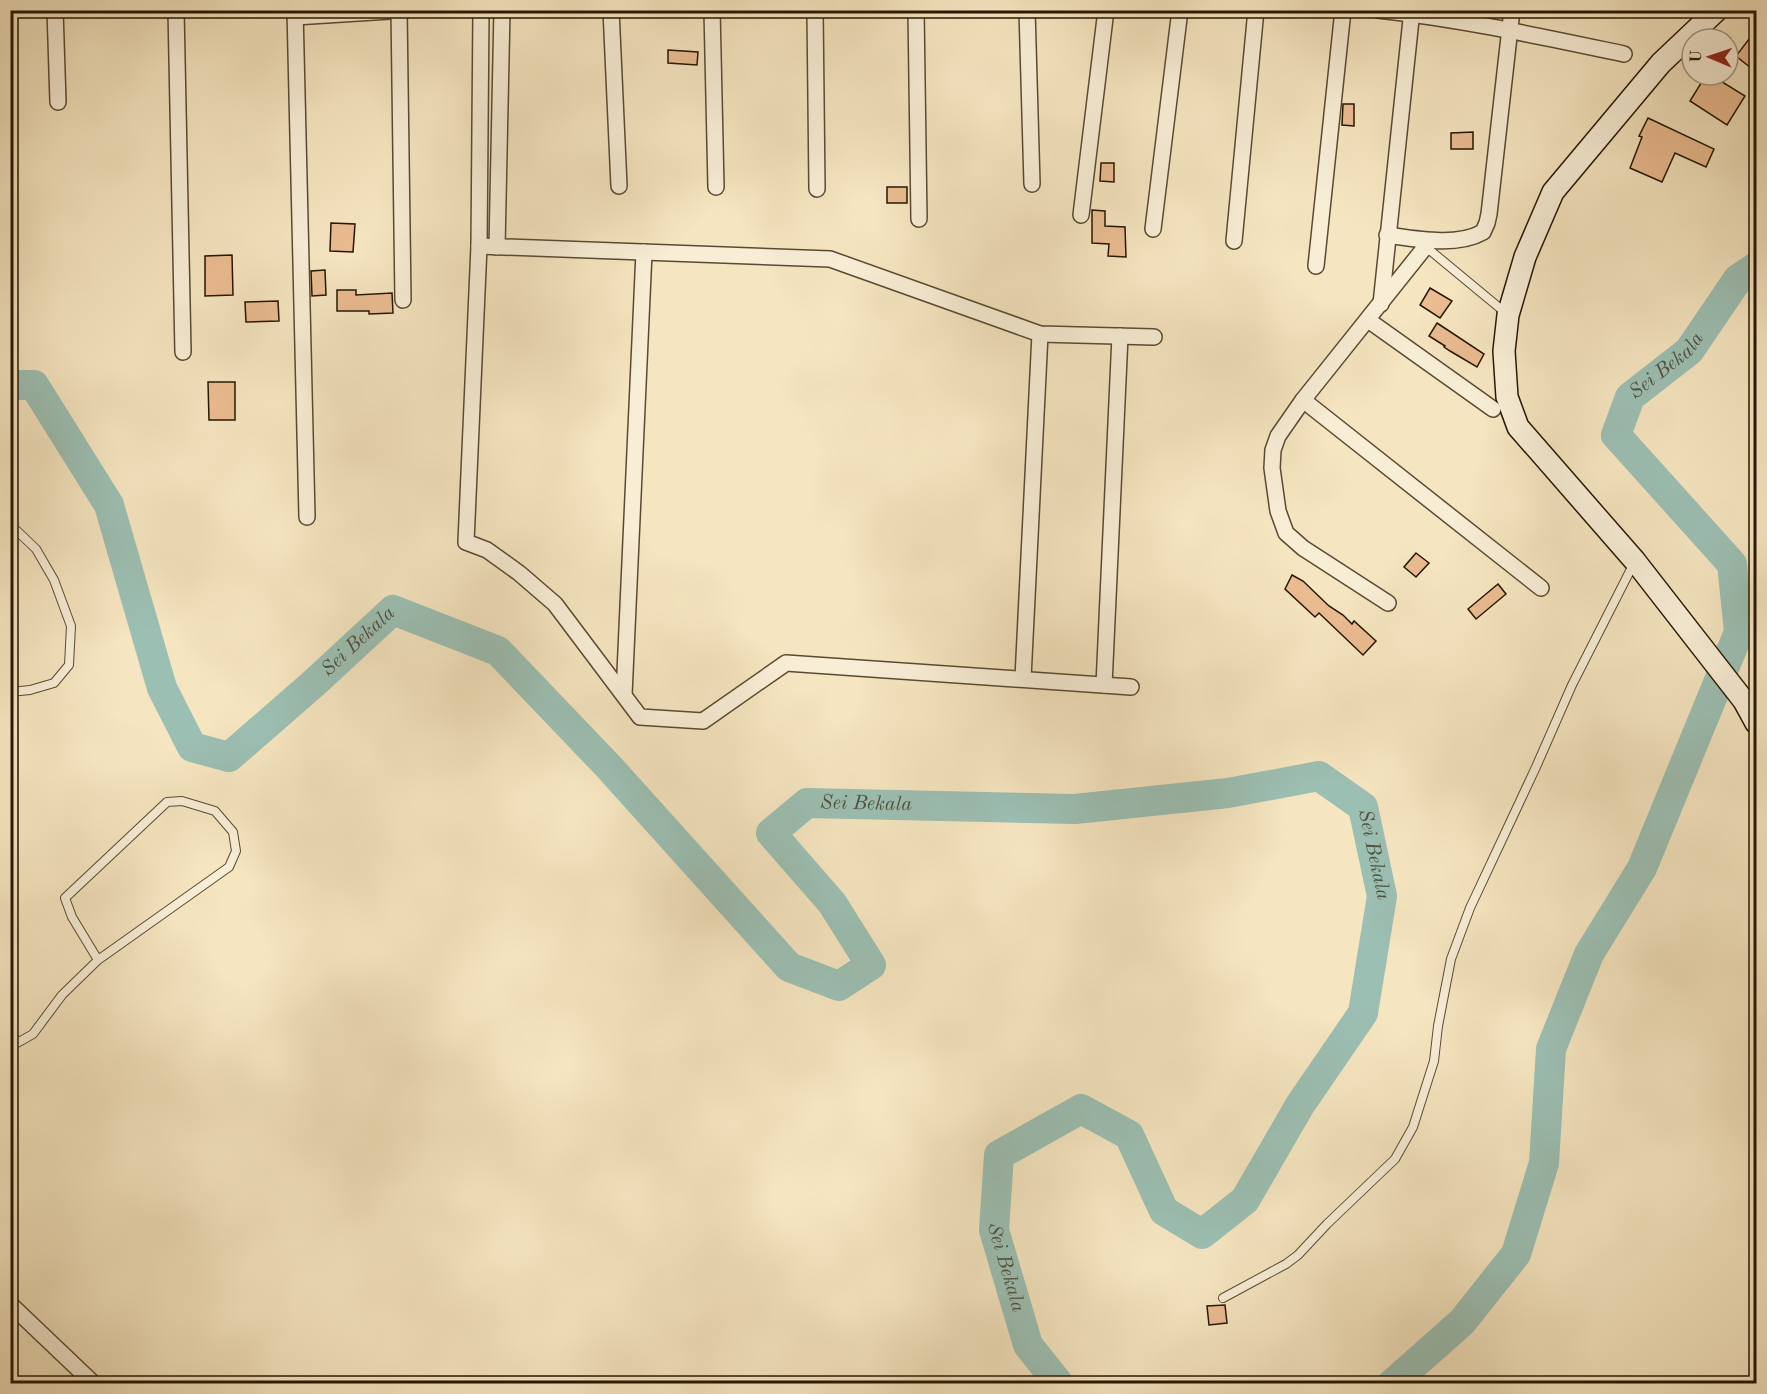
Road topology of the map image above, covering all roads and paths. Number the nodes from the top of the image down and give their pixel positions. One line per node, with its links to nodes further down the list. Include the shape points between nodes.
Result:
1 (55, 10): 25 (street)
2 (176, 10): 47 (street)
3 (406, 10): 18 (street)
4 (481, 10): 23 (street)
5 (502, 10): 24 (street)
6 (611, 10): 27 (street)
7 (712, 10): 28 (street)
8 (815, 10): 29 (street)
9 (916, 10): 31 (street)
10 (1027, 10): 26 (street)
11 (1106, 10): 30 (street)
12 (1180, 10): 32 (street)
13 (1256, 10): 34 (street)
14 (1343, 10): 39 (street)
15 (1378, 10): 19 (street)
16 (1512, 10): 21 (street)
17 (1717, 10): 42 (main road, via 1661,63 1553,192 1525,257)
18 (399, 11): 20 (street); 40 (street)
19 (1411, 12): 21 (street); 33 (street)
20 (295, 14): 50 (street)
21 (1509, 29): 22 (street); 35 (street, via 1487,223 1476,236)
22 (1624, 54)
23 (481, 61): 24 (street); 36 (street)
24 (501, 61): 37 (street)
25 (58, 102)
26 (1032, 184)
27 (619, 186)
28 (716, 187)
29 (817, 189)
30 (1081, 215)
31 (919, 219)
32 (1153, 229)
33 (1387, 235): 35 (street); 41 (street)
34 (1234, 242)
35 (1428, 244): 41 (street); 42 (lane)
36 (479, 246): 37 (street); 59 (street, via 466,542 487,550 555,604)
37 (497, 247): 38 (street)
38 (644, 252): 44 (street, via 830,259); 59 (street)
39 (1316, 266)
40 (404, 300)
41 (1381, 304): 43 (street)
42 (1508, 315): 52 (main road, via 1504,351 1507,397 1518,427)
43 (1368, 320): 48 (street); 49 (street)
44 (1040, 334): 45 (street); 55 (street)
45 (1120, 336): 46 (street); 56 (street)
46 (1154, 337)
47 (183, 352)
48 (1303, 400): 53 (street); 54 (street, via 1278,435 1273,450 1278,511 1286,533)
49 (1493, 409)
50 (307, 516)
51 (10, 528): 58 (lane, via 36,549 54,580 71,626 69,665 54,683)
52 (1635, 561): 60 (main road, via 1744,701); 63 (lane, via 1572,685 1470,908 1451,959 1434,1061 1413,1127 1395,1159 1298,1256)
53 (1541, 588)
54 (1388, 603)
55 (1023, 678): 56 (street); 59 (street, via 786,663 703,721 640,717)
56 (1104, 685): 57 (street)
57 (1131, 687)
58 (10, 692)
59 (624, 695)
60 (1756, 723)
61 (98, 960): 61 (lane, via 229,867 236,851 233,832 214,811 182,801 167,802 65,897 72,917); 62 (lane, via 62,995 33,1034)
62 (10, 1047)
63 (1223, 1298)
64 (10, 1304): 65 (street)
65 (94, 1383)

